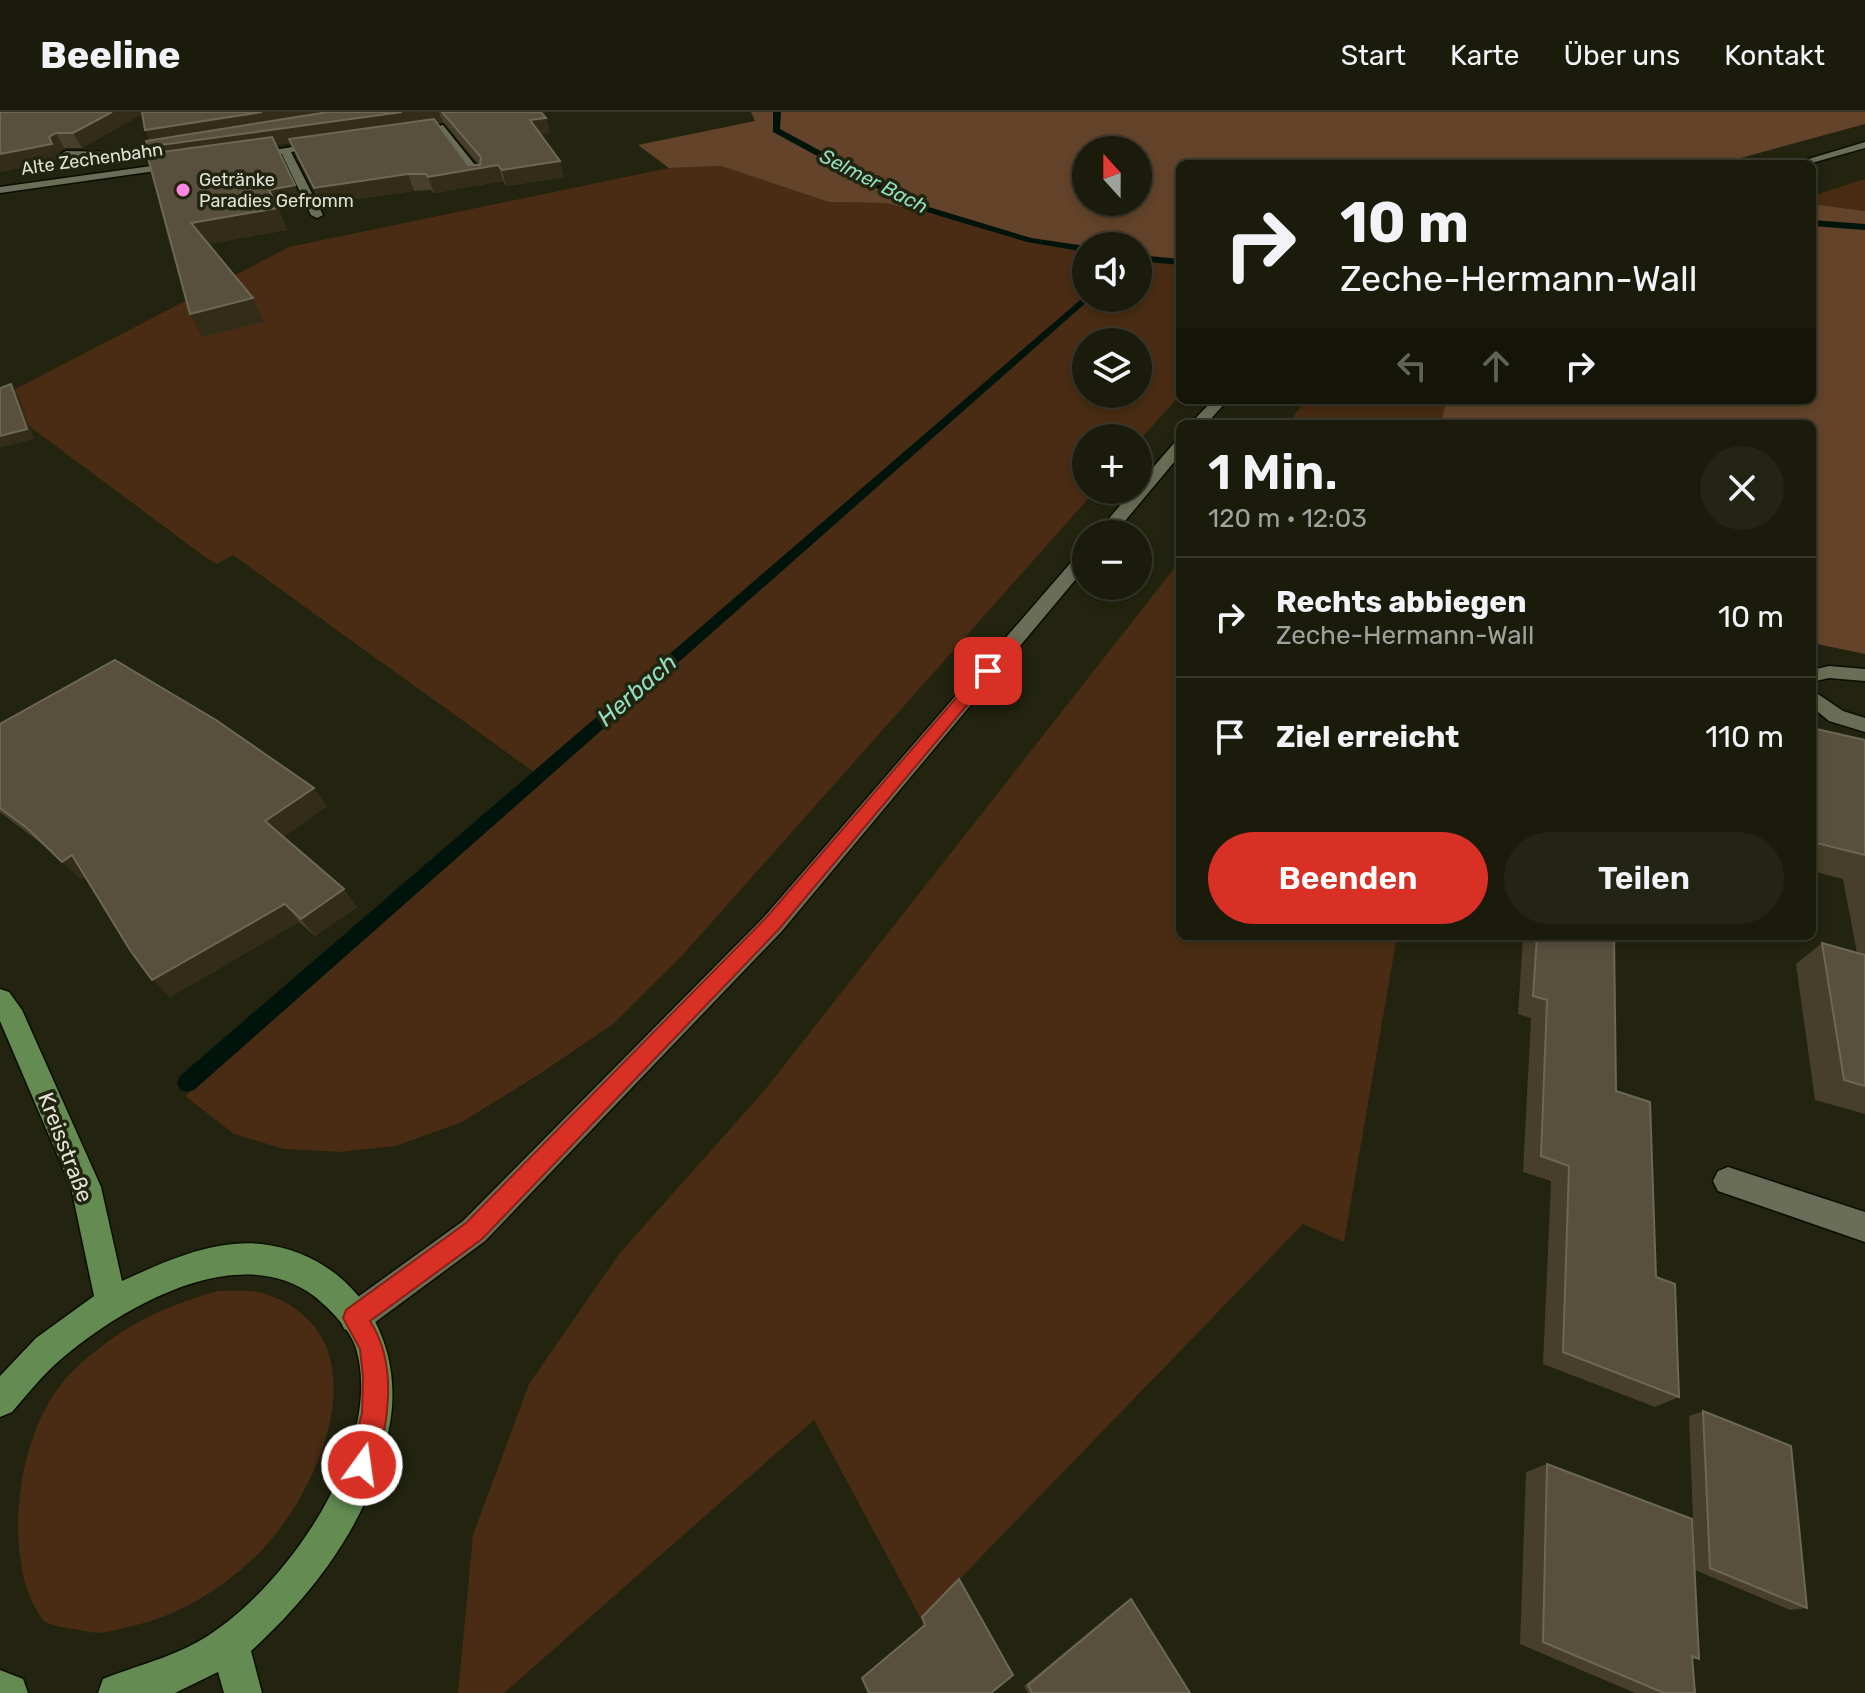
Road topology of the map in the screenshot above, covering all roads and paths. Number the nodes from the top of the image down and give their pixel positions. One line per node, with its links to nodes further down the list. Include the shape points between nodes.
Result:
1 (400, 134): 10 (street, via 443,128)
2 (342, 142): 5 (street)
3 (189, 145): 6 (street, via 128,155)
4 (1865, 145): 8 (street)
5 (285, 150): 7 (street); 12 (street)
6 (66, 154)
7 (238, 157)
8 (1811, 160)
9 (192, 163): 11 (street, Alte Zechenbahn)
10 (479, 177)
11 (0, 190)
12 (317, 215)
13 (1217, 404): 14 (street)
14 (1202, 420)
15 (1176, 450): 16 (street)
16 (1117, 520)
17 (1072, 572): 26 (street, via 773,924 474,1231)
18 (1816, 675): 19 (street)
19 (1865, 675)
20 (1816, 700): 21 (street, via 1836,716)
21 (1865, 725)
22 (0, 1000): 25 (main road, Kreisstraße, via 13,1018 86,1187)
23 (1728, 1181): 24 (street)
24 (1865, 1227)
25 (111, 1302): 26 (main road, via 165,1276 254,1260 288,1265 330,1287); 27 (main road, via 53,1344)
26 (355, 1318): 28 (main road, via 372,1345 375,1377 375,1413 362,1465 335,1524 285,1591)
27 (0, 1400)
28 (230, 1644): 31 (main road, via 148,1686); 32 (main road)
29 (0, 1689): 30 (main road)
30 (9, 1693)
31 (117, 1693)
32 (243, 1693)

